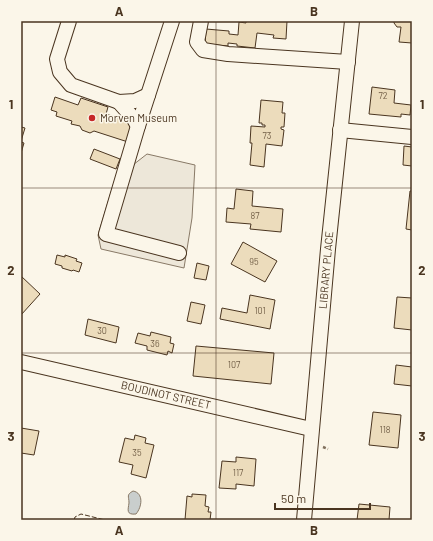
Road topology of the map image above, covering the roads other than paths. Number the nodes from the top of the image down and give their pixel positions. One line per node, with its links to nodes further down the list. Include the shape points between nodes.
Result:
1 (69, 21): 7 (street, via 57,59 60,72 71,85)
2 (172, 21): 6 (street)
3 (201, 21): 5 (street, via 197,42 203,50)
4 (352, 21): 5 (street, LIBRARY PLACE)
5 (348, 62): 9 (street, LIBRARY PLACE)
6 (148, 95): 7 (street, via 135,101); 8 (street)
7 (119, 102): 8 (street)
8 (138, 126): 11 (street, via 106,234)
9 (340, 130): 10 (street); 13 (street, LIBRARY PLACE)
10 (412, 137)
11 (179, 252)
12 (21, 362): 13 (street, BOUDINOT STREET)
13 (311, 429): 14 (street, LIBRARY PLACE)
14 (304, 520)

